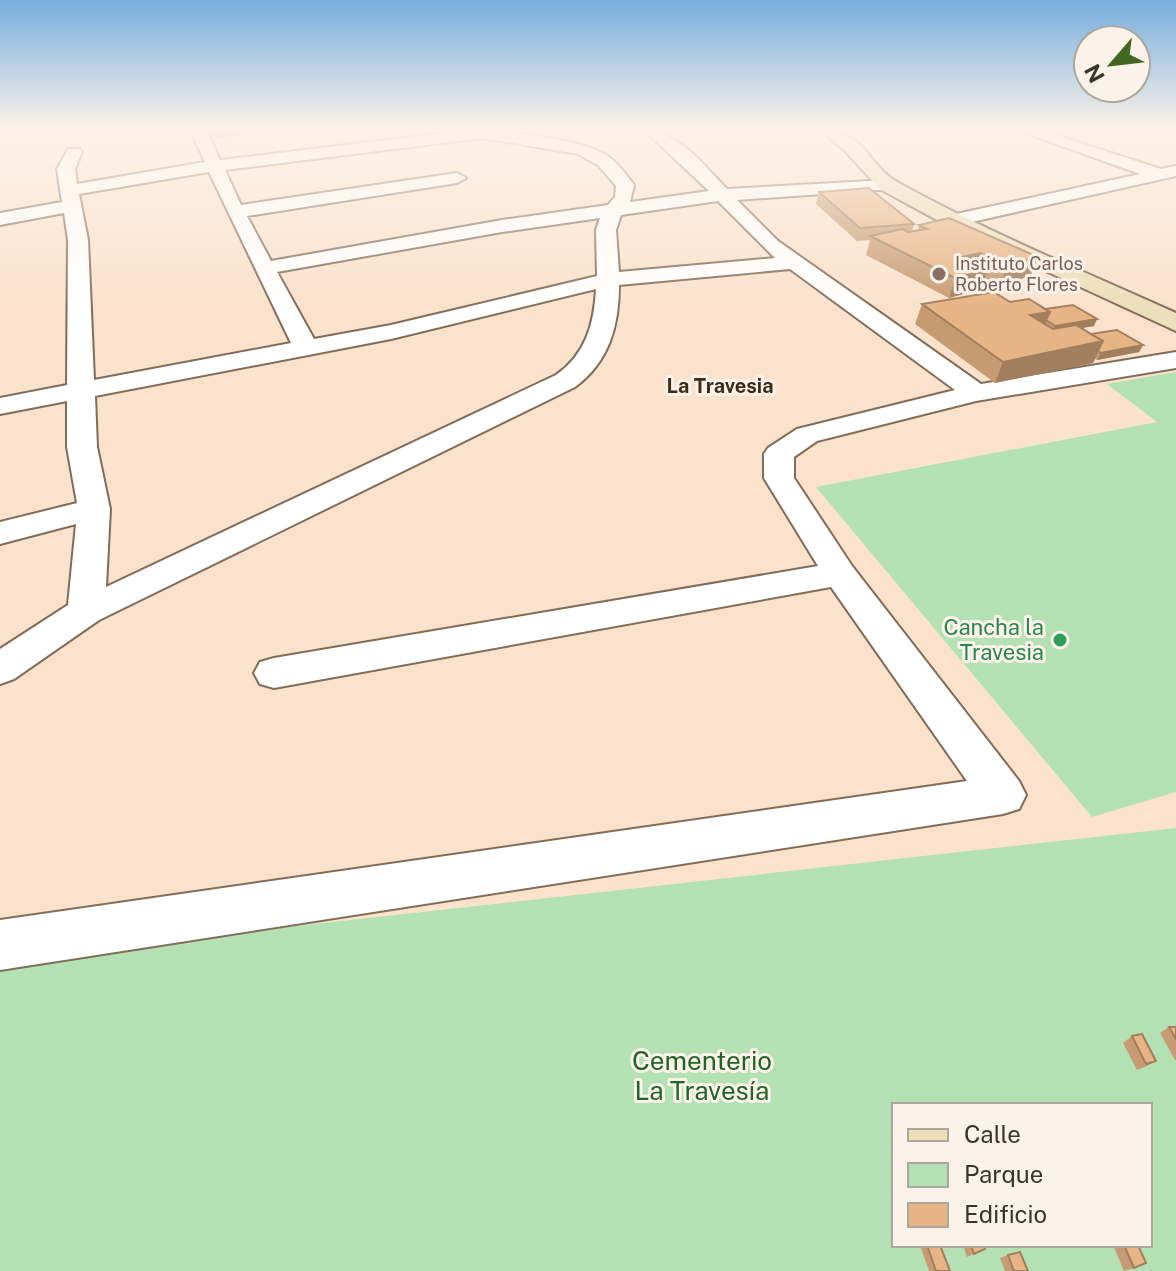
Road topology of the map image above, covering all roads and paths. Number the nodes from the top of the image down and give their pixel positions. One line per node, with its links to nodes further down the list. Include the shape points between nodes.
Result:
1 (71, 190): 11 (street)
2 (103, 190): 11 (street)
3 (225, 190): 14 (street)
4 (404, 190): 14 (street)
5 (625, 190): 13 (street)
6 (717, 190): 10 (street)
7 (799, 190): 10 (street)
8 (897, 190): 16 (street)
9 (1089, 190): 16 (street)
10 (722, 195): 13 (street); 18 (street, via 771,245)
11 (73, 197): 15 (street); 24 (street)
12 (484, 207): 17 (street)
13 (613, 209): 17 (street); 20 (street, via 606,229)
14 (235, 212): 19 (street)
15 (0, 219)
16 (954, 220): 21 (street)
17 (502, 226): 19 (street)
18 (797, 262): 20 (street); 25 (street)
19 (265, 268): 22 (street)
20 (607, 280): 22 (street); 30 (street, via 605,330 579,370 515,407)
21 (1176, 323)
22 (306, 348): 24 (street)
23 (1176, 360): 25 (street)
24 (83, 390): 26 (street); 27 (street, via 82,447)
25 (976, 393): 29 (street, via 807,435 779,454 779,478)
26 (0, 406)
27 (94, 509): 28 (street); 30 (street)
28 (0, 533)
29 (840, 574): 32 (street); 33 (street, via 1003,795)
30 (86, 611): 31 (street)
31 (0, 669)
32 (274, 673)
33 (0, 945)

